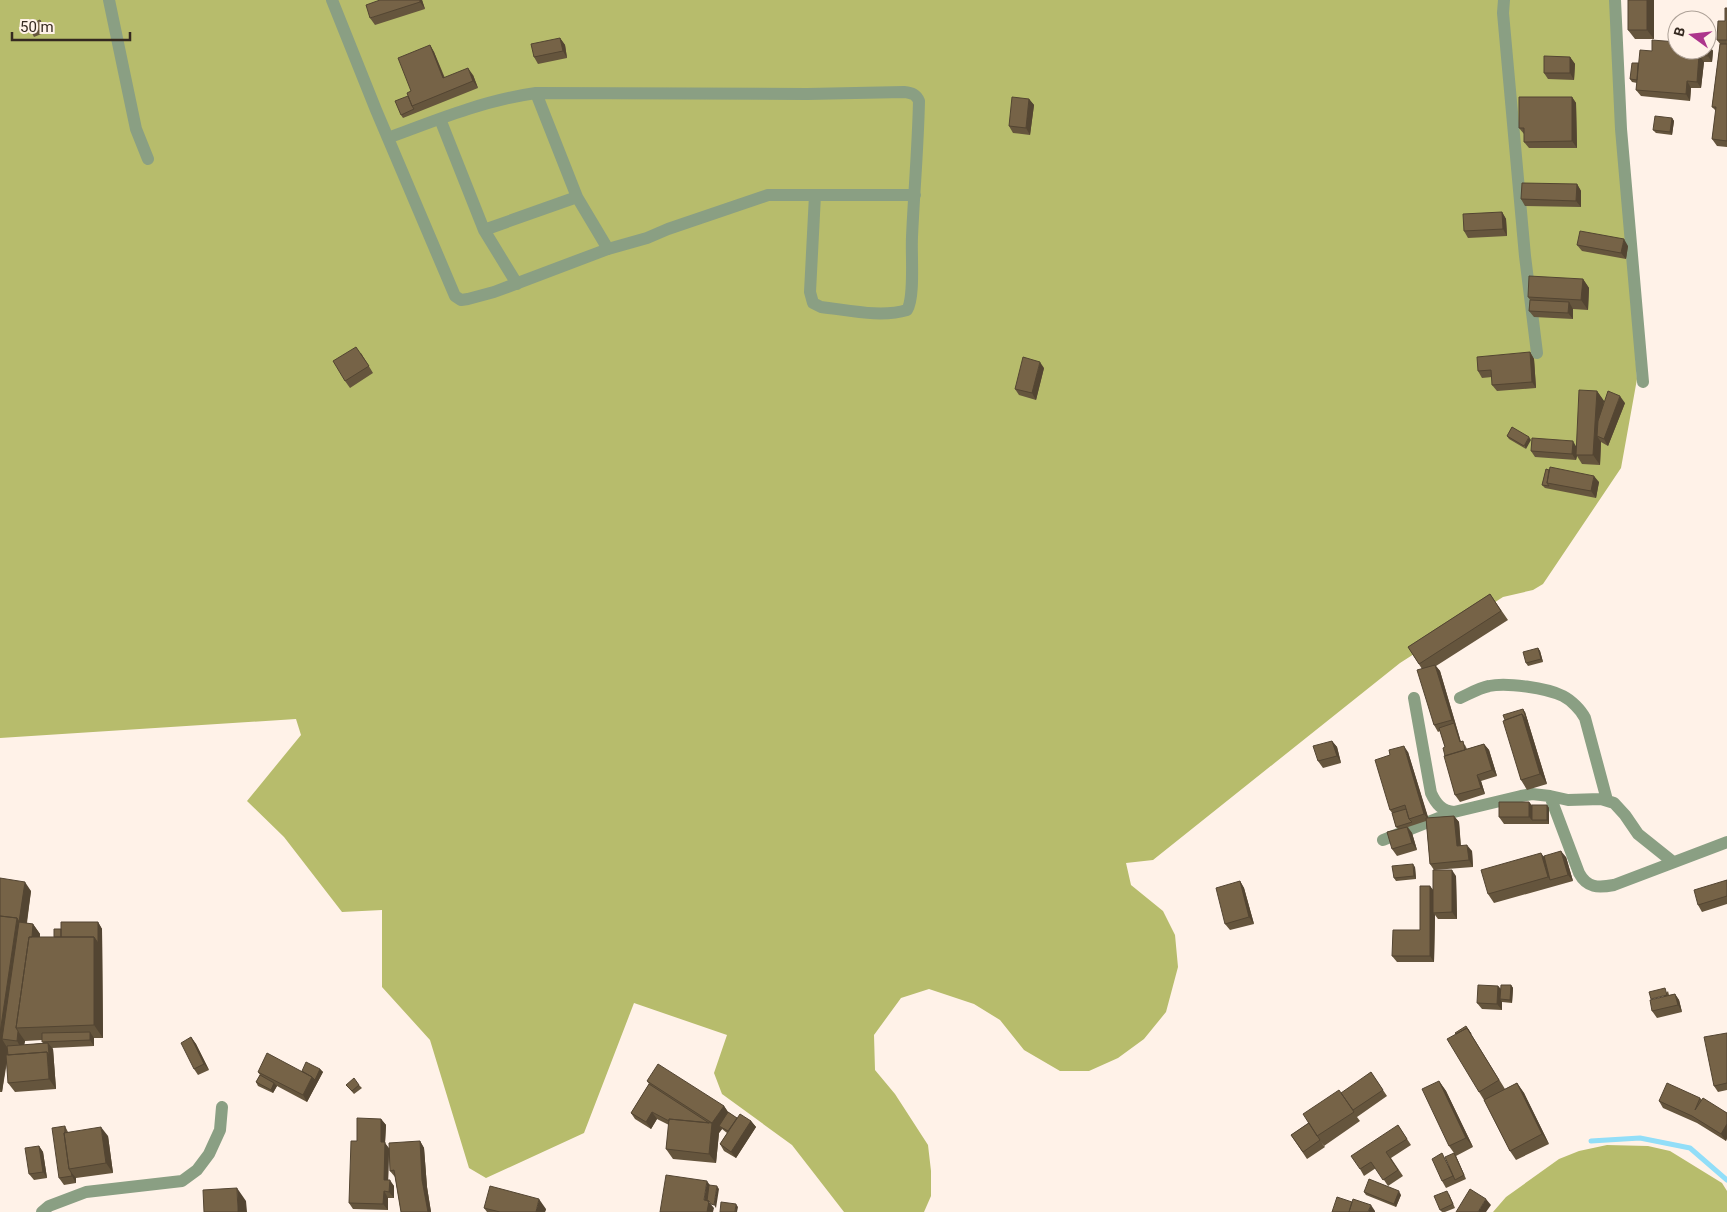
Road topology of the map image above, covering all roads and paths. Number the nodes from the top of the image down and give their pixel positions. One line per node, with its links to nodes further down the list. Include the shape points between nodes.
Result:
1 (109, 0): 8 (street, via 136,129)
2 (332, 0): 7 (street)
3 (1504, 0): 15 (street, via 1525,256)
4 (1615, 0): 16 (street, via 1621,129)
5 (536, 92): 6 (street); 10 (street, via 913,94 919,101); 11 (street)
6 (440, 119): 7 (street); 12 (street)
7 (388, 138): 14 (street, via 455,296 468,300)
8 (148, 158)
9 (815, 195): 10 (street); 10 (street, via 810,292 813,303 821,307 898,313 909,306); 13 (street, via 768,195)
10 (915, 195)
11 (577, 197): 12 (street); 13 (street)
12 (484, 230): 14 (street)
13 (608, 250): 14 (street)
14 (517, 284)
15 (1537, 353)
16 (1643, 382)
17 (1414, 698): 21 (street, via 1432,793 1440,808)
18 (1460, 698): 20 (street, via 1489,686 1504,685 1563,696 1585,718)
19 (1550, 796): 20 (street, via 1568,800); 21 (street, via 1532,794); 24 (street, via 1578,873 1589,885 1614,885)
20 (1607, 800): 24 (street, via 1626,815 1638,834)
21 (1454, 812): 22 (street)
22 (1382, 840)
23 (1727, 842): 24 (street)
24 (1672, 862)
25 (222, 1107): 26 (street, via 220,1130 210,1154 182,1181 86,1192 49,1206)
26 (42, 1212)

